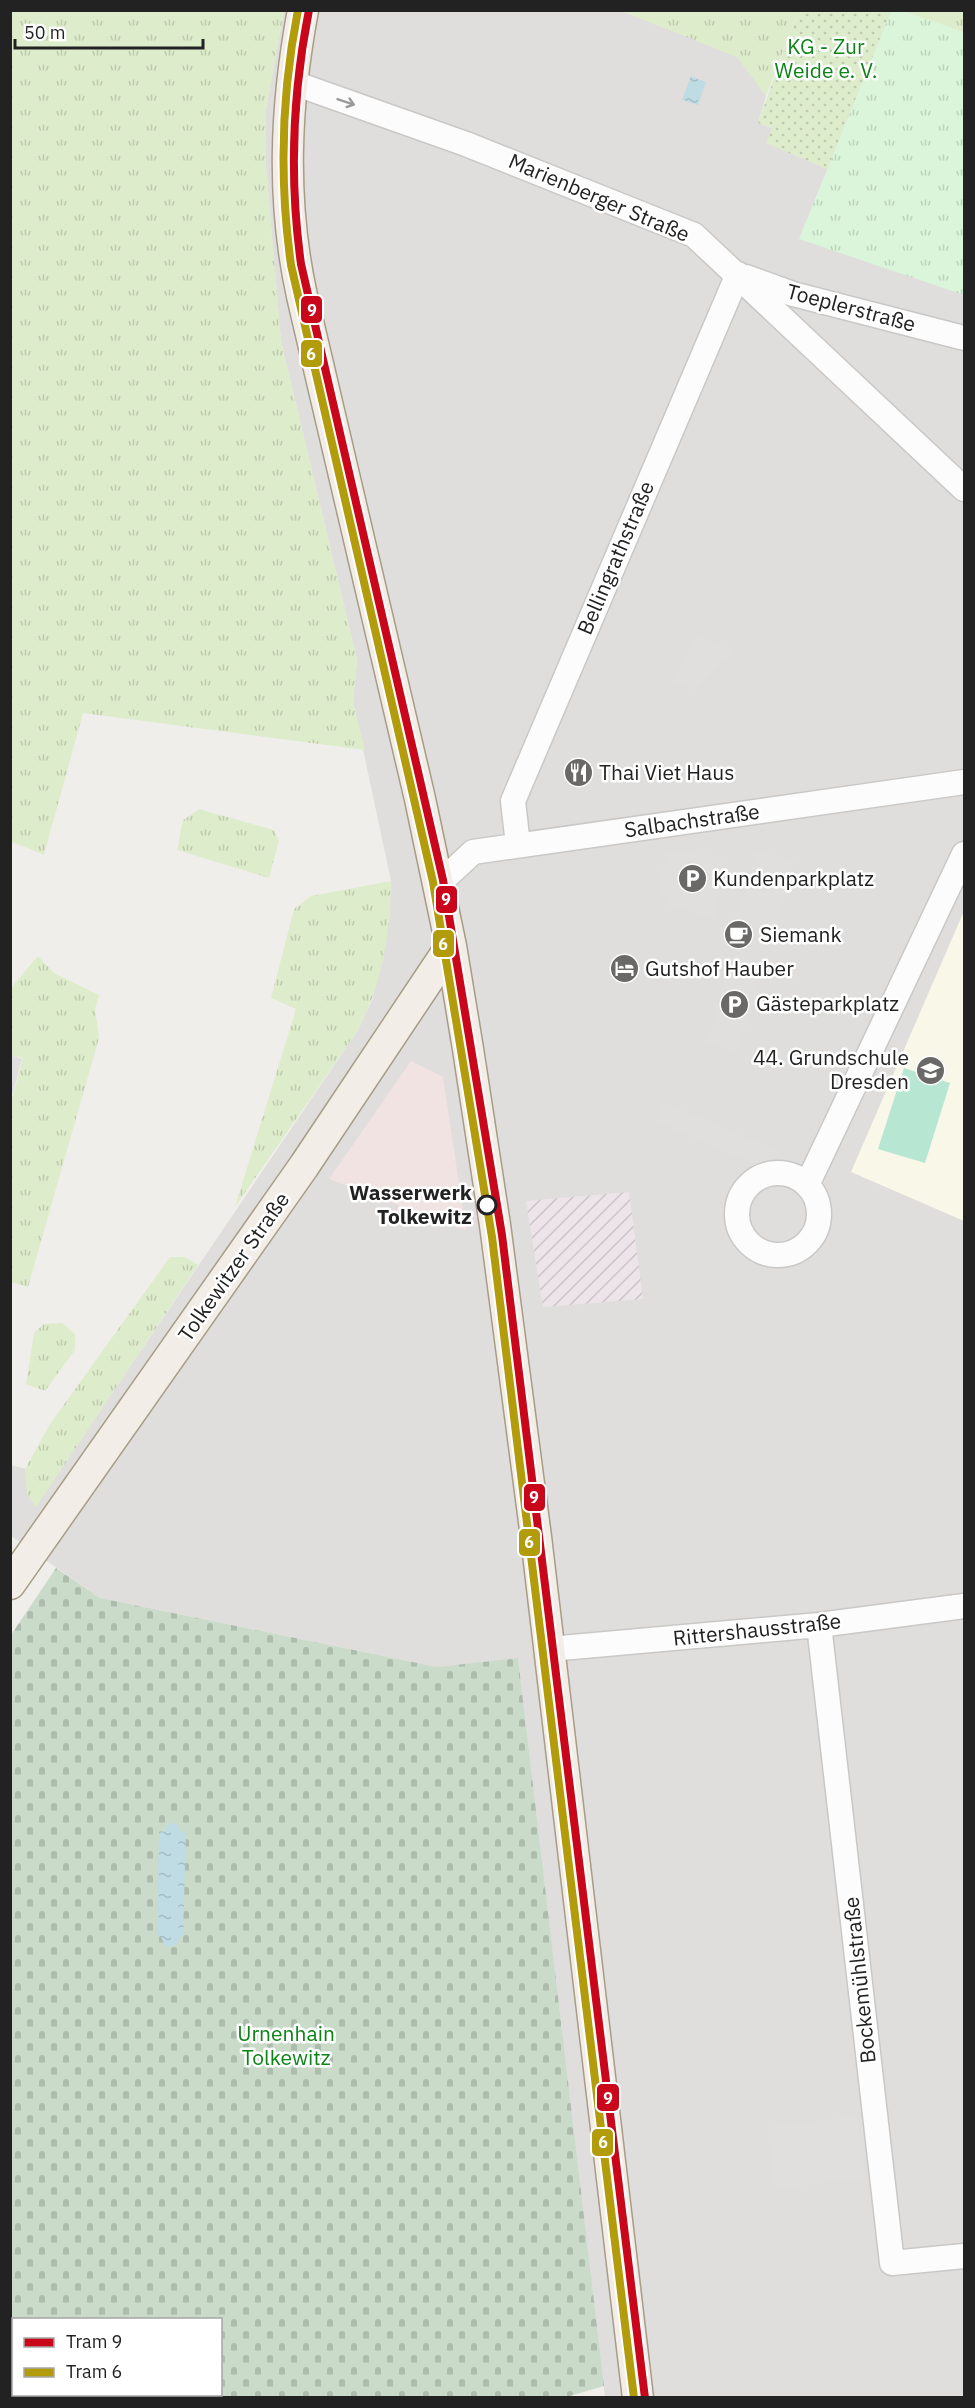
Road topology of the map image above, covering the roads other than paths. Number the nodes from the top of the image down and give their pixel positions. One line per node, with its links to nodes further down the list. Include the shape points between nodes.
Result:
1 (303, 10): 2 (main road)
2 (291, 82): 3 (street, Marienberger Straße, one-way to 3, via 466,144 694,235); 9 (main road, via 287,191 295,265)
3 (738, 274): 4 (street, Toeplerstraße, via 793,294); 5 (street, Marienberger Straße); 7 (street, Bellingrathstraße, via 513,801)
4 (964, 338)
5 (964, 489)
6 (964, 782): 7 (street, Salbachstraße)
7 (518, 845): 9 (street, Salbachstraße, via 473,852 443,880)
8 (964, 854): 11 (street)
9 (441, 894): 10 (main road)
10 (451, 946): 12 (main road, Tolkewitzer Straße, via 304,1166); 15 (main road, via 495,1225)
11 (807, 1185)
12 (10, 1584)
13 (964, 1606): 14 (street, Rittershausstraße)
14 (819, 1624): 15 (street, Rittershausstraße); 16 (street, Bockemühlstraße, via 892,2263)
15 (550, 1649): 17 (main road)
16 (964, 2256)
17 (638, 2397)

